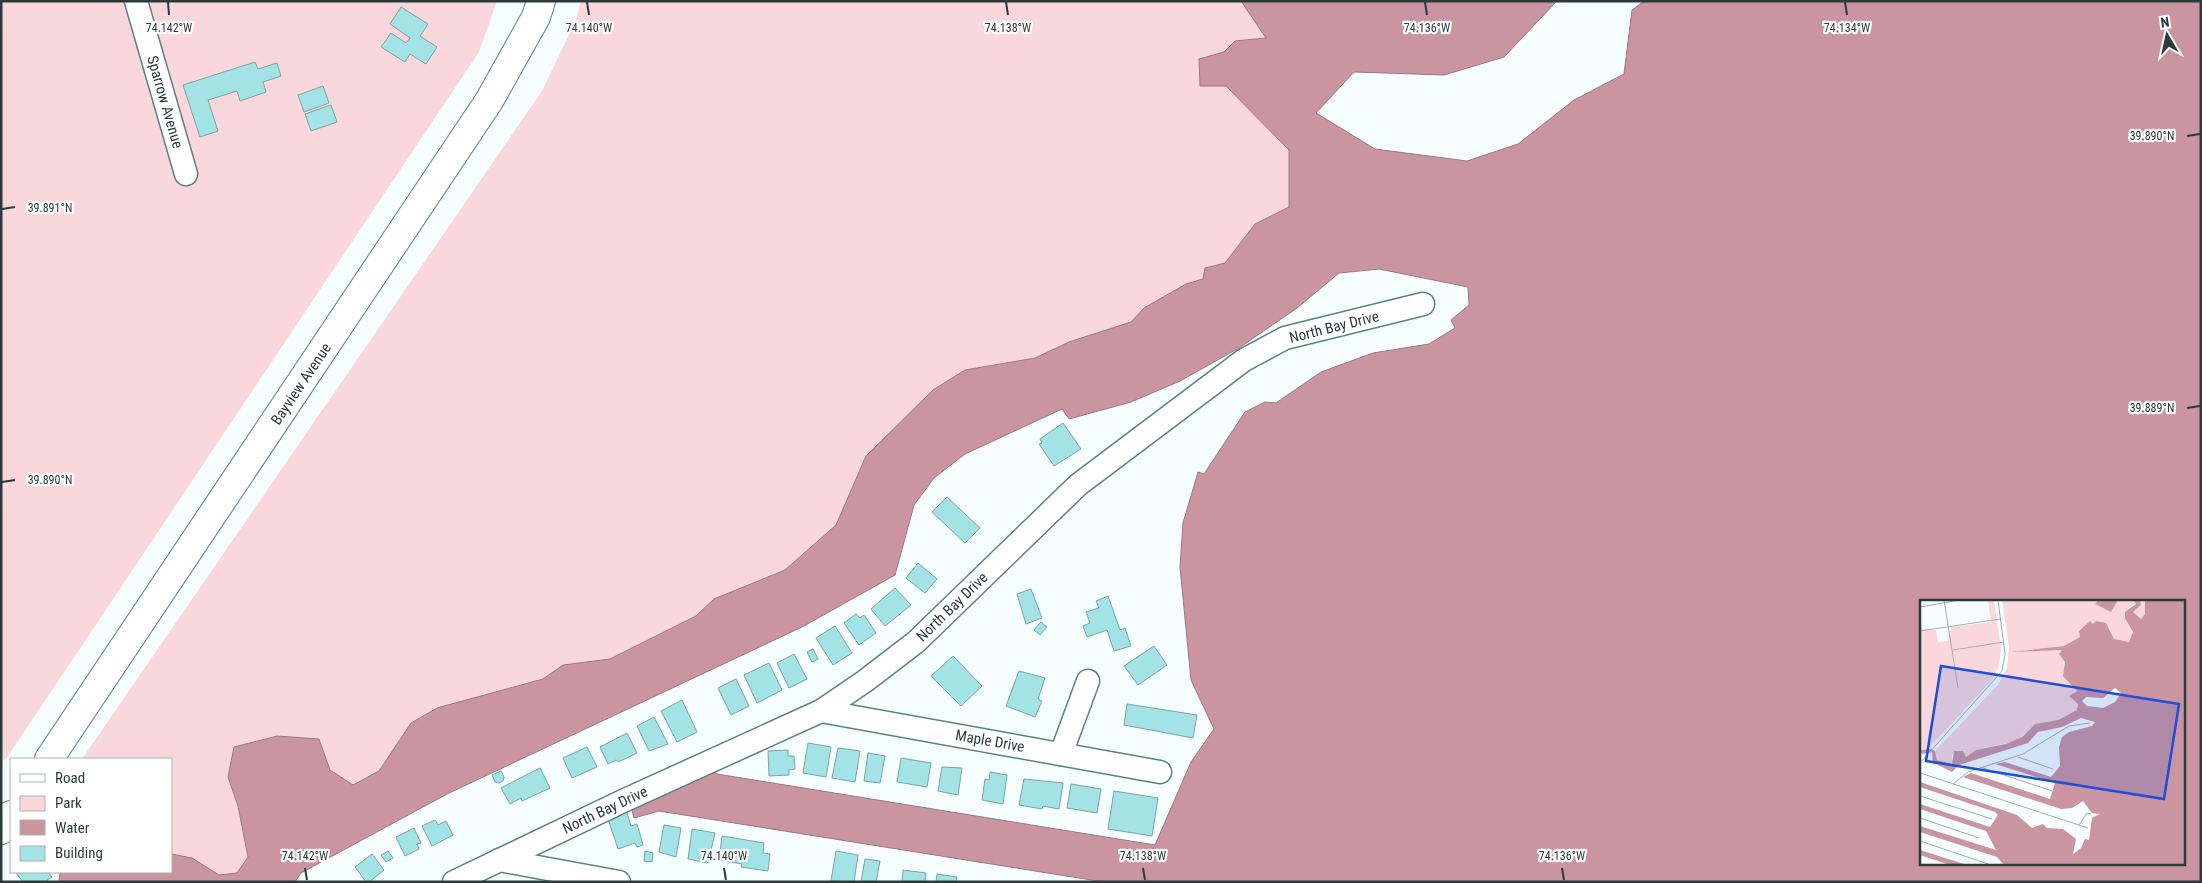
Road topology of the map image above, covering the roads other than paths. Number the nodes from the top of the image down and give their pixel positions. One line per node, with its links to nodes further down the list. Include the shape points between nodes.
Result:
1 (136, 1): 3 (street, Sparrow Avenue)
2 (541, 1): 8 (main road, Bayview Avenue, via 536,17 489,101)
3 (186, 174)
4 (1423, 304): 6 (street, North Bay Drive, via 1285,338 1244,360 1078,485 916,642)
5 (1088, 681): 7 (street)
6 (821, 711): 7 (street, Maple Drive); 12 (street, North Bay Drive)
7 (1060, 754): 9 (street, Maple Drive)
8 (51, 758)
9 (1160, 772)
10 (10, 816): 11 (main road)
11 (1, 830)
12 (499, 860): 13 (street, North Bay Drive); 14 (street)
13 (454, 882)
14 (619, 882)

